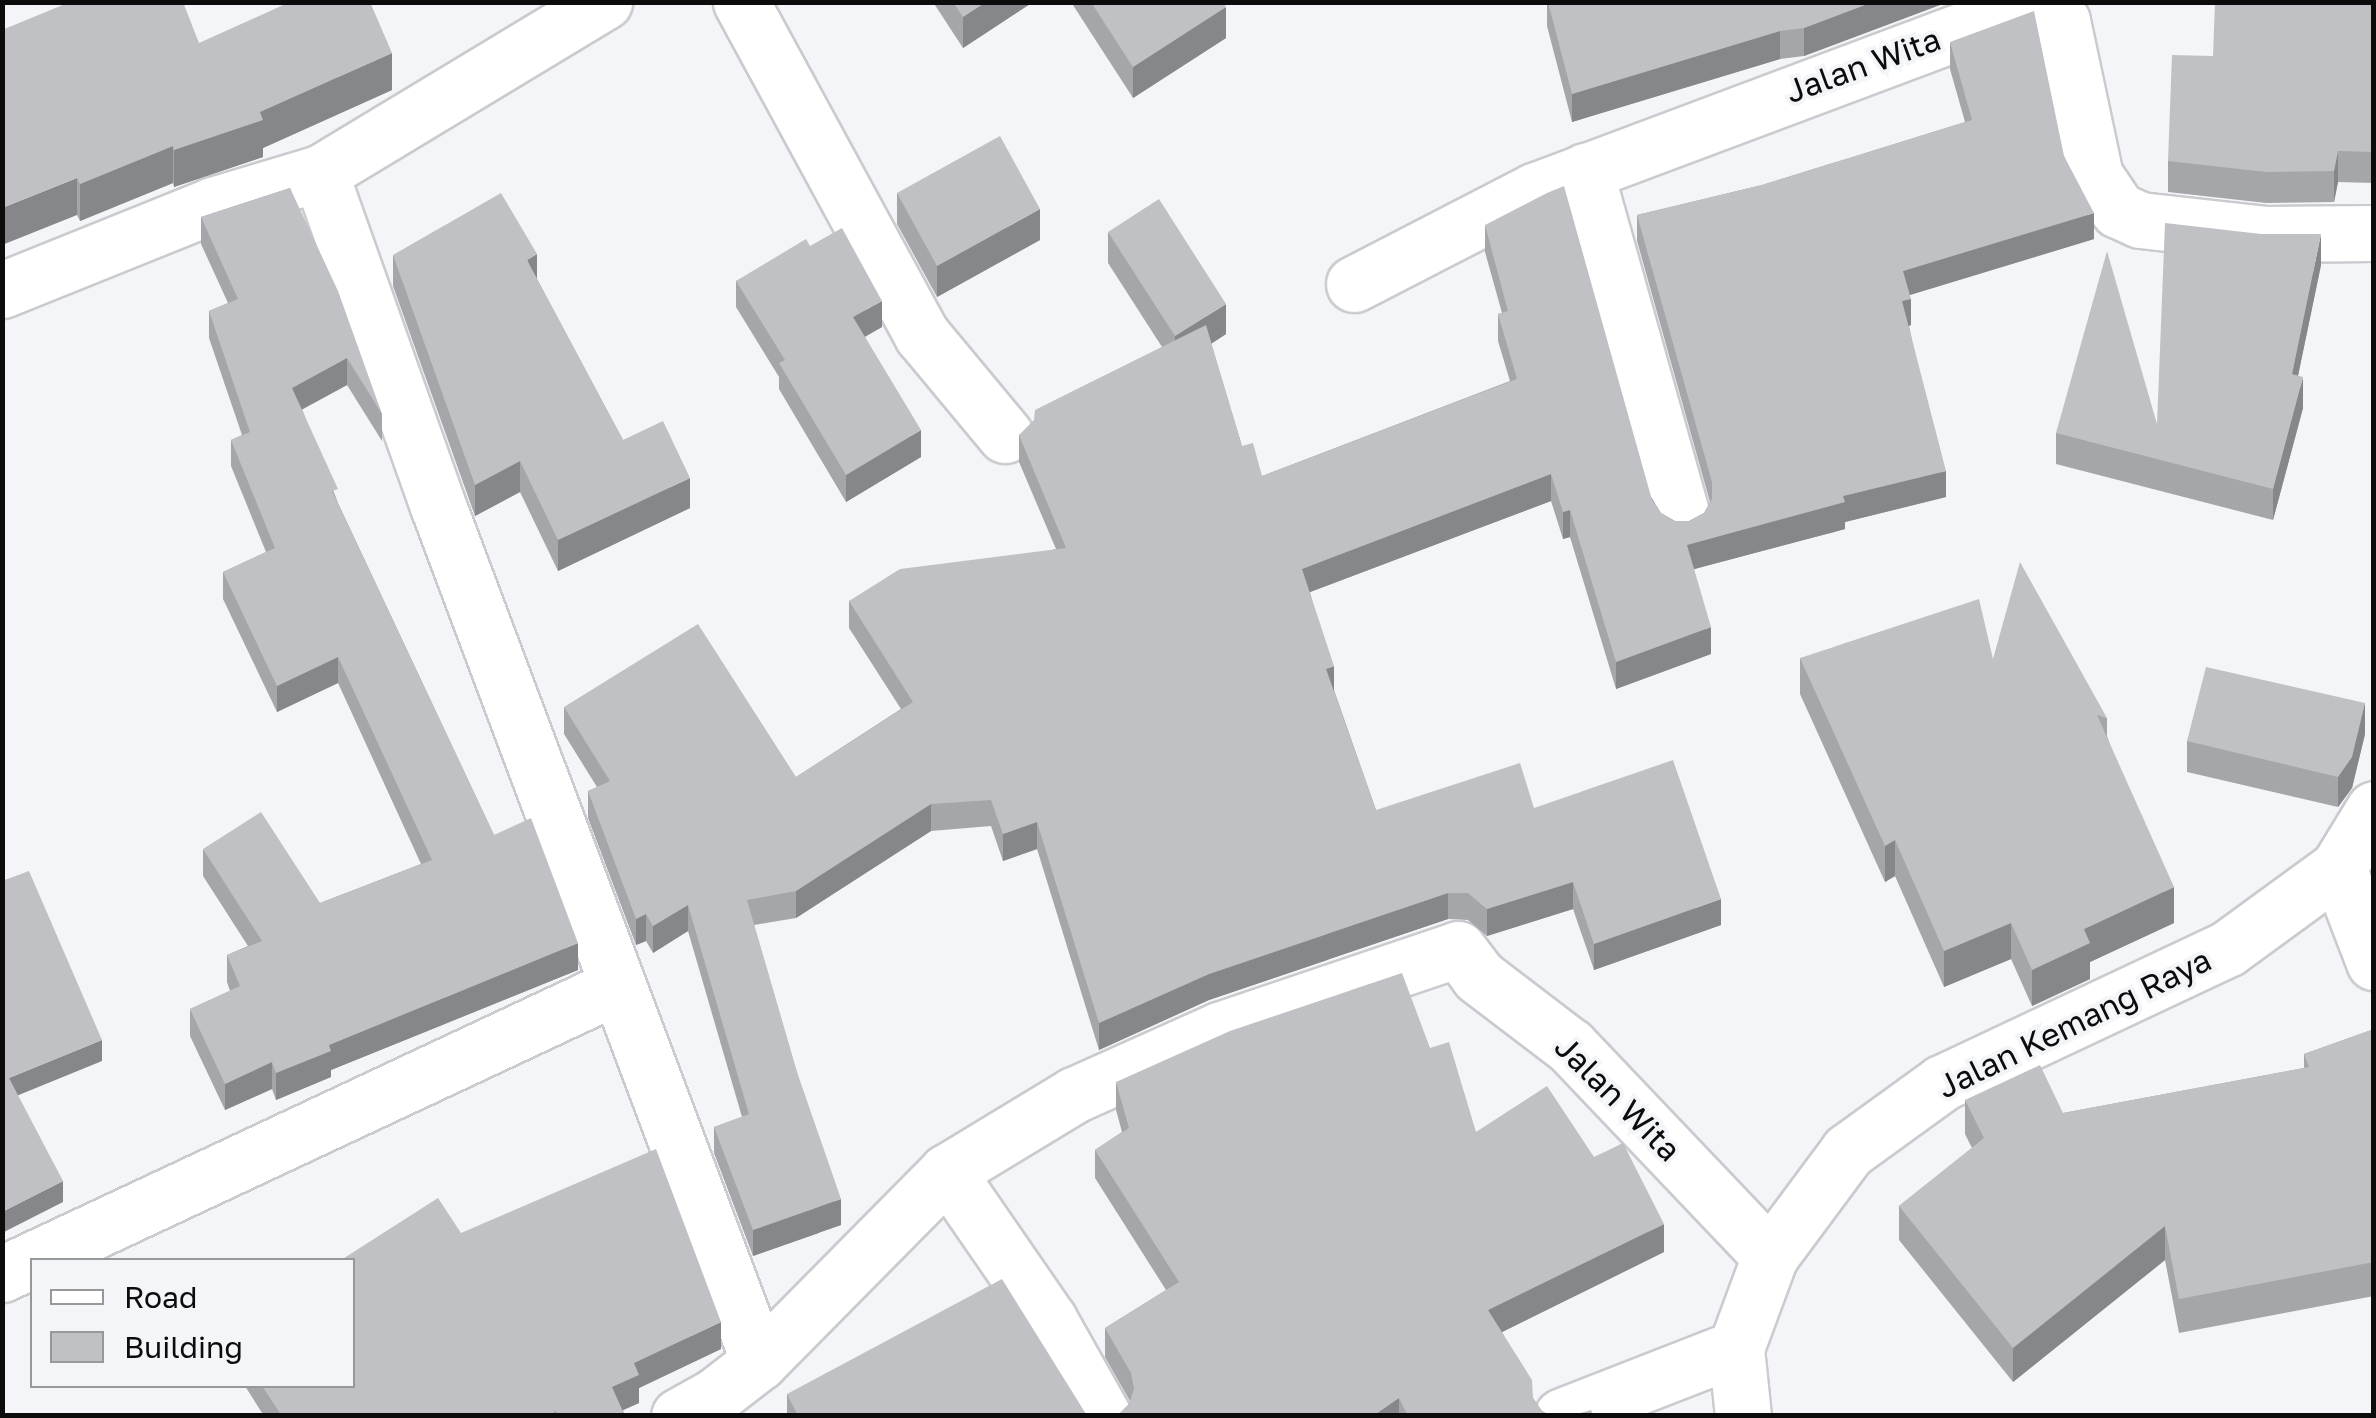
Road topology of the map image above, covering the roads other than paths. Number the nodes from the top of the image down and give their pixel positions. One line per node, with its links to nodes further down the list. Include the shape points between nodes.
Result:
1 (741, 2): 8 (street, via 922,334)
2 (599, 4): 4 (street)
3 (1585, 171): 5 (street, Jalan Wita, via 2033,4 2062,21 2095,176 2118,210 2140,220 2264,234); 6 (street, Jalan Wita); 9 (street)
4 (320, 173): 7 (street, via 213,205); 13 (street)
5 (2374, 233)
6 (1354, 284)
7 (2, 290)
8 (1006, 435)
9 (1682, 516)
10 (2374, 809): 11 (street, Jalan Kemang Raya)
11 (2354, 892): 12 (street); 15 (street, Jalan Kemang Raya, via 1942,1084 1848,1151)
12 (2374, 962)
13 (617, 986): 16 (street); 20 (street)
14 (947, 1172): 15 (street, Jalan Wita, via 1074,1095 1219,1030 1458,949 1478,976 1570,1046); 20 (street); 22 (street, via 1049,1320)
15 (1770, 1256): 19 (street, Jalan Kemang Raya)
16 (36, 1258)
17 (30, 1261): 18 (street)
18 (2, 1274)
19 (1736, 1348): 23 (street); 24 (street, Jalan Kemang Raya)
20 (758, 1362): 21 (street)
21 (678, 1416)
22 (1103, 1416)
23 (1562, 1416)
24 (1742, 1416)

